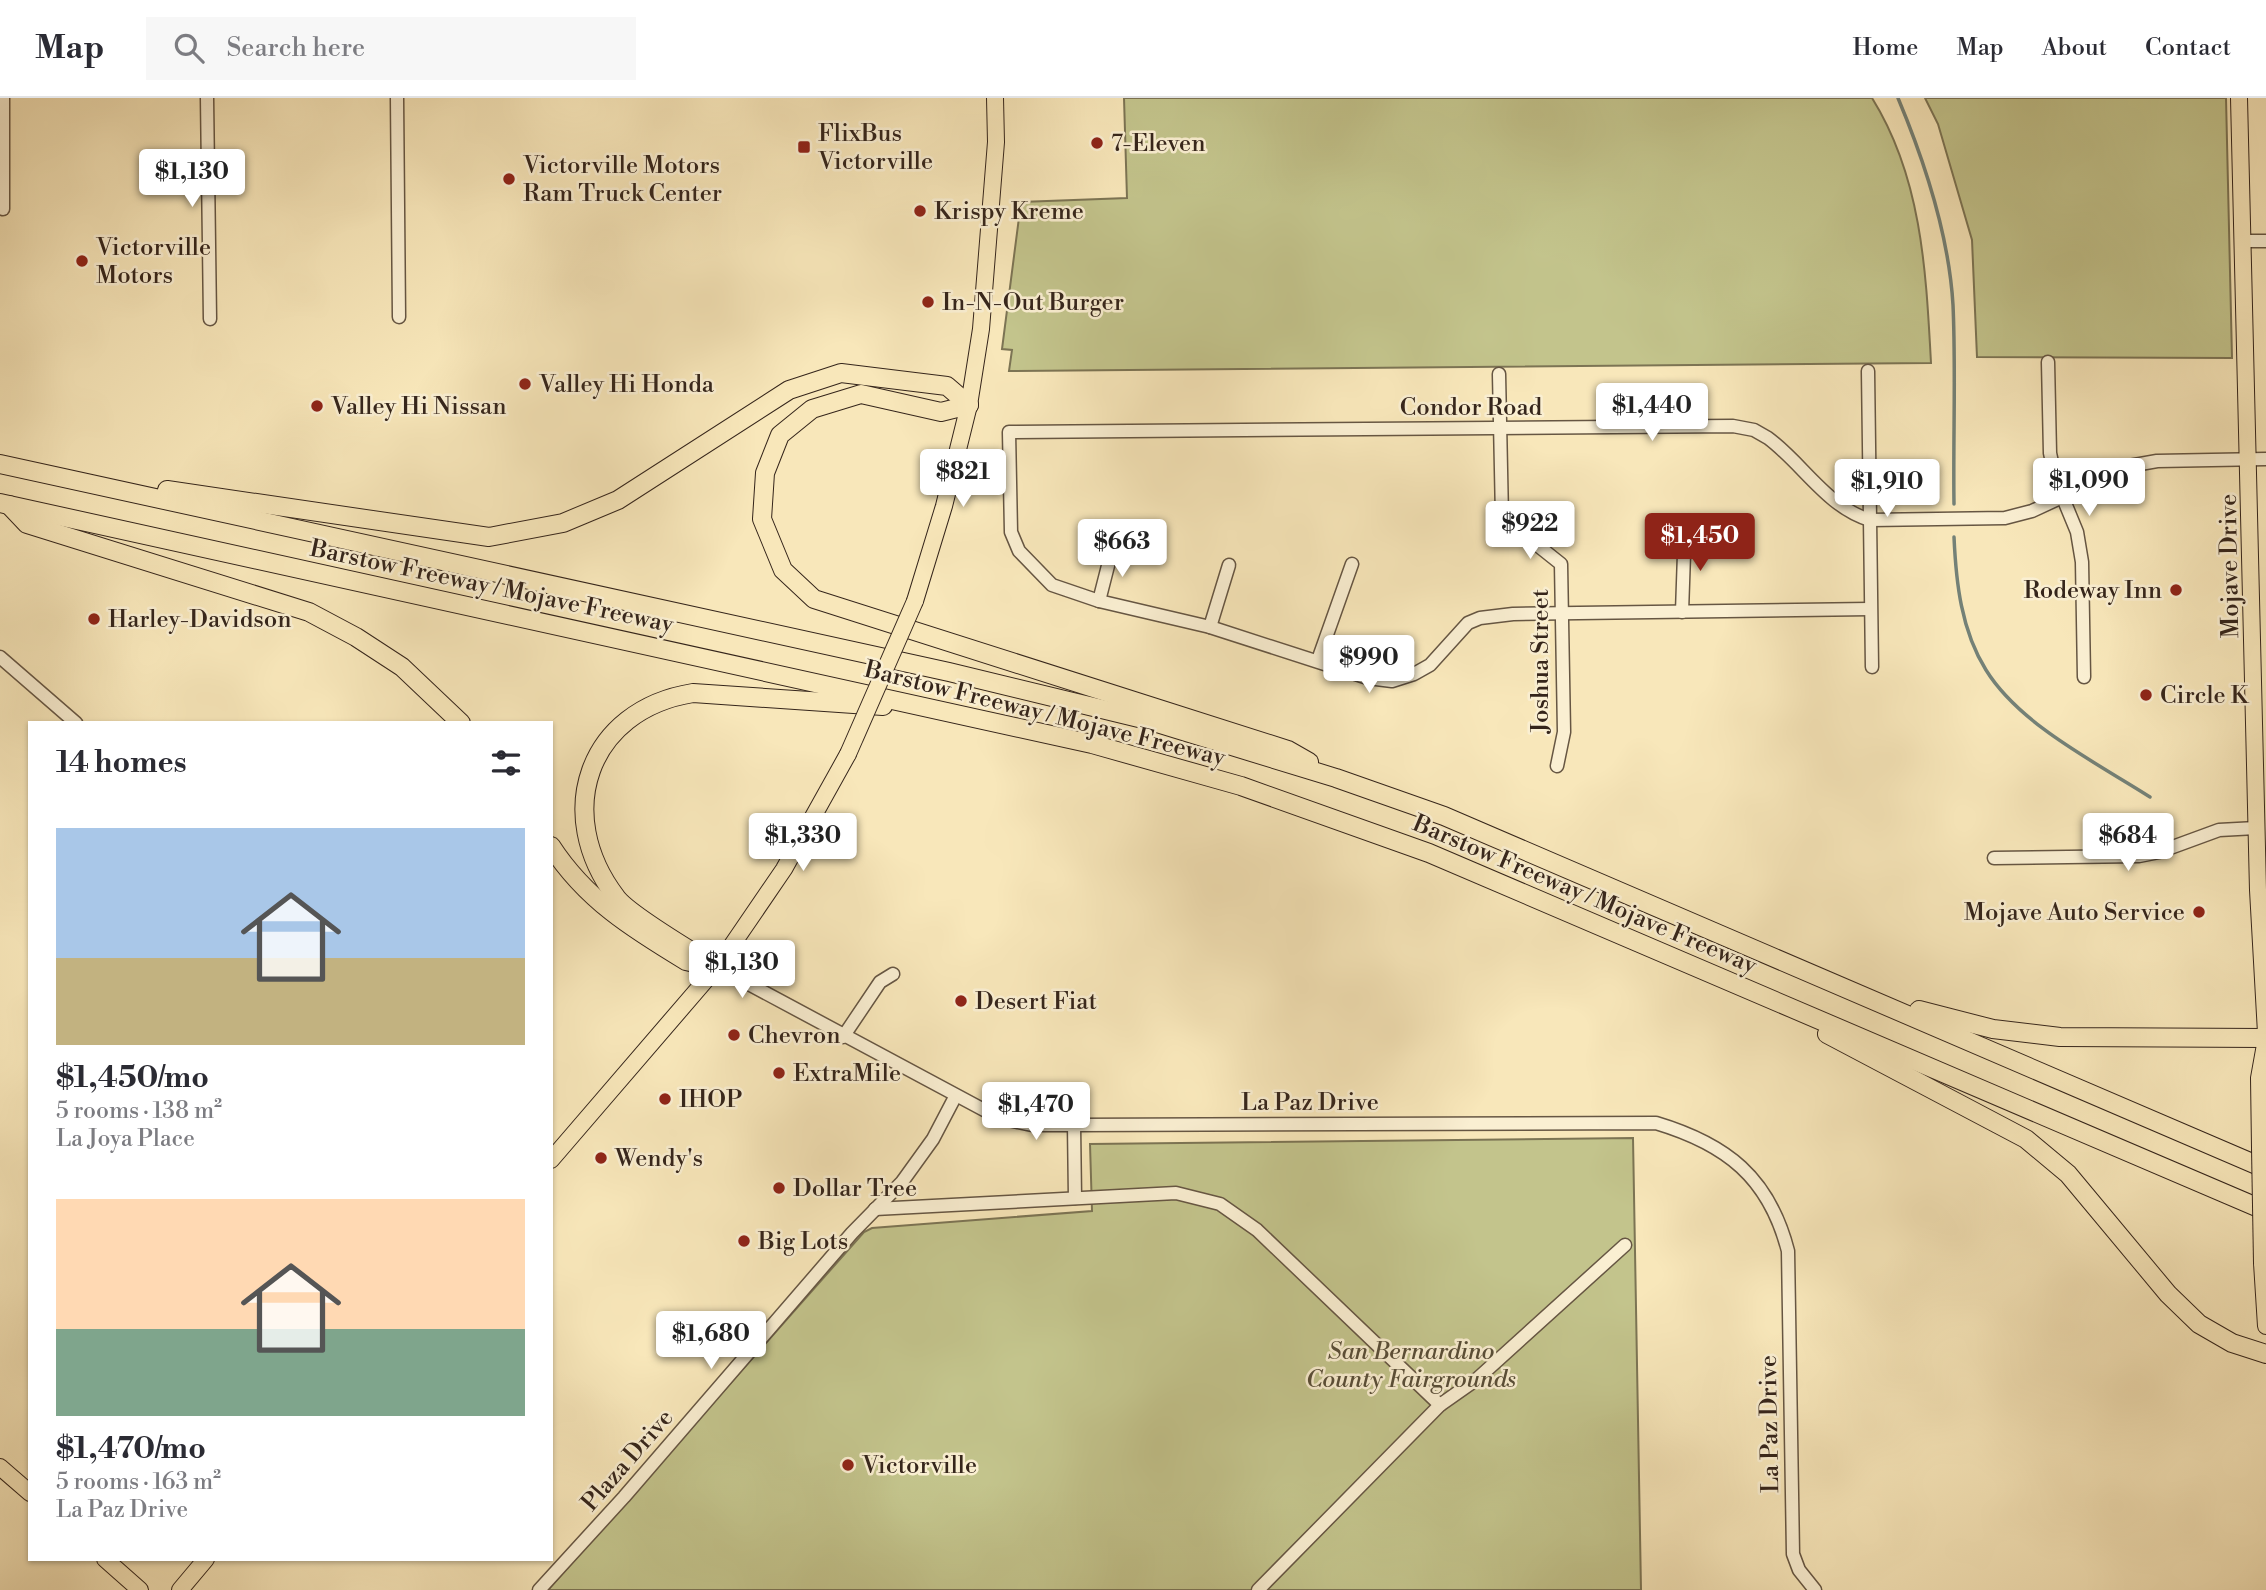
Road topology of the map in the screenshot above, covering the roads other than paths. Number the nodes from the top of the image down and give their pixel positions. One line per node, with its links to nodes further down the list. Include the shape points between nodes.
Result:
1 (3, 98): 6 (street)
2 (207, 98): 10 (street)
3 (397, 98): 9 (street)
4 (995, 98): 14 (main road, via 996,142 983,304)
5 (2239, 98): 7 (main road, Mojave Drive)
6 (3, 209)
7 (2243, 240): 8 (street); 16 (main road, Mojave Drive)
8 (2266, 241)
9 (399, 317)
10 (210, 319)
11 (2048, 362): 18 (street, via 2050,453)
12 (1868, 370): 20 (street)
13 (1499, 374): 15 (street, Joshua Street)
14 (969, 405): 17 (highway, via 947,386 841,373 789,390 618,500 563,523 489,537); 38 (highway, via 941,412 862,394 812,409 780,435 765,473 762,519 783,570 814,599 1288,750); 43 (main road, bridge, via 915,601 848,754 784,869)
15 (1499, 427): 20 (street, Condor Road, via 1733,426 1754,430 1780,447 1839,505); 25 (street, Condor Road, via 1009,432 1011,532 1019,551 1052,585); 28 (street, Joshua Street, via 1502,517 1560,564)
16 (2258, 459): 18 (street, Condor Road, via 2129,466); 39 (main road, Mojave Drive)
17 (9, 466): 38 (highway, Barstow Freeway / Mojave Freeway, via 949,672 1147,720)
18 (2063, 498): 20 (street, Condor Road, via 2005,518); 33 (street, via 2077,532 2082,562)
19 (4, 504): 34 (highway, Barstow Freeway / Mojave Freeway); 36 (highway, via 27,524 309,612 402,667)
20 (1870, 520): 26 (street)
21 (1693, 529): 27 (street, via 1684,554)
22 (1112, 550): 25 (street)
23 (1352, 564): 31 (street)
24 (1229, 565): 29 (street)
25 (1099, 601): 29 (street)
26 (1870, 610): 27 (street); 32 (street)
27 (1682, 612): 28 (street)
28 (1563, 613): 31 (street, via 1480,618 1455,635 1430,665 1392,681 1368,678); 37 (street, Joshua Street, via 1564,732)
29 (1210, 627): 31 (street)
30 (0, 657): 35 (street)
31 (1318, 660)
32 (1872, 667)
33 (2084, 677)
34 (939, 709): 42 (highway, Barstow Freeway / Mojave Freeway, via 1092,744 1241,786 1429,853); 43 (highway, via 692,693 666,697 636,711 606,742 587,776 583,799 585,832 594,864 618,900)
35 (74, 721)
36 (459, 721)
37 (1557, 766)
38 (1336, 778): 45 (highway, Barstow Freeway / Mojave Freeway, via 1444,816)
39 (2261, 828): 41 (street, via 2219,830 2140,856); 47 (main road, Mojave Drive)
40 (553, 849): 43 (highway, via 613,916 686,961)
41 (1994, 858)
42 (1693, 966): 54 (highway, Barstow Freeway / Mojave Freeway); 57 (highway, via 2026,1139 2068,1174 2168,1294 2199,1324 2232,1343)
43 (717, 967): 46 (street, La Paz Drive); 50 (main road)
44 (893, 974): 46 (street, via 880,982)
45 (1860, 994): 47 (highway, via 2026,1034); 51 (highway, Barstow Freeway / Mojave Freeway)
46 (843, 1037): 48 (street, La Paz Drive)
47 (2266, 1037): 56 (main road, Mojave Drive, bridge, via 2259,1078)
48 (955, 1097): 49 (street, La Paz Drive, via 1015,1122); 53 (street, Plaza Drive, via 914,1167)
49 (1074, 1125): 52 (street); 63 (street, La Paz Drive, via 1656,1123 1723,1151 1768,1199 1788,1251 1793,1554)
50 (553, 1158)
51 (2266, 1169)
52 (1075, 1198): 53 (street); 58 (street, via 1176,1193 1220,1204 1257,1230)
53 (875, 1209): 66 (street, Plaza Drive)
54 (2266, 1211)
55 (1625, 1245): 58 (street, via 1477,1380)
56 (2266, 1326)
57 (2266, 1354)
58 (1440, 1405): 67 (street)
59 (0, 1467): 60 (main road)
60 (28, 1491)
61 (107, 1561): 64 (main road)
62 (204, 1561): 65 (main road)
63 (1808, 1588)
64 (140, 1590)
65 (180, 1590)
66 (539, 1590)
67 (1258, 1590)

